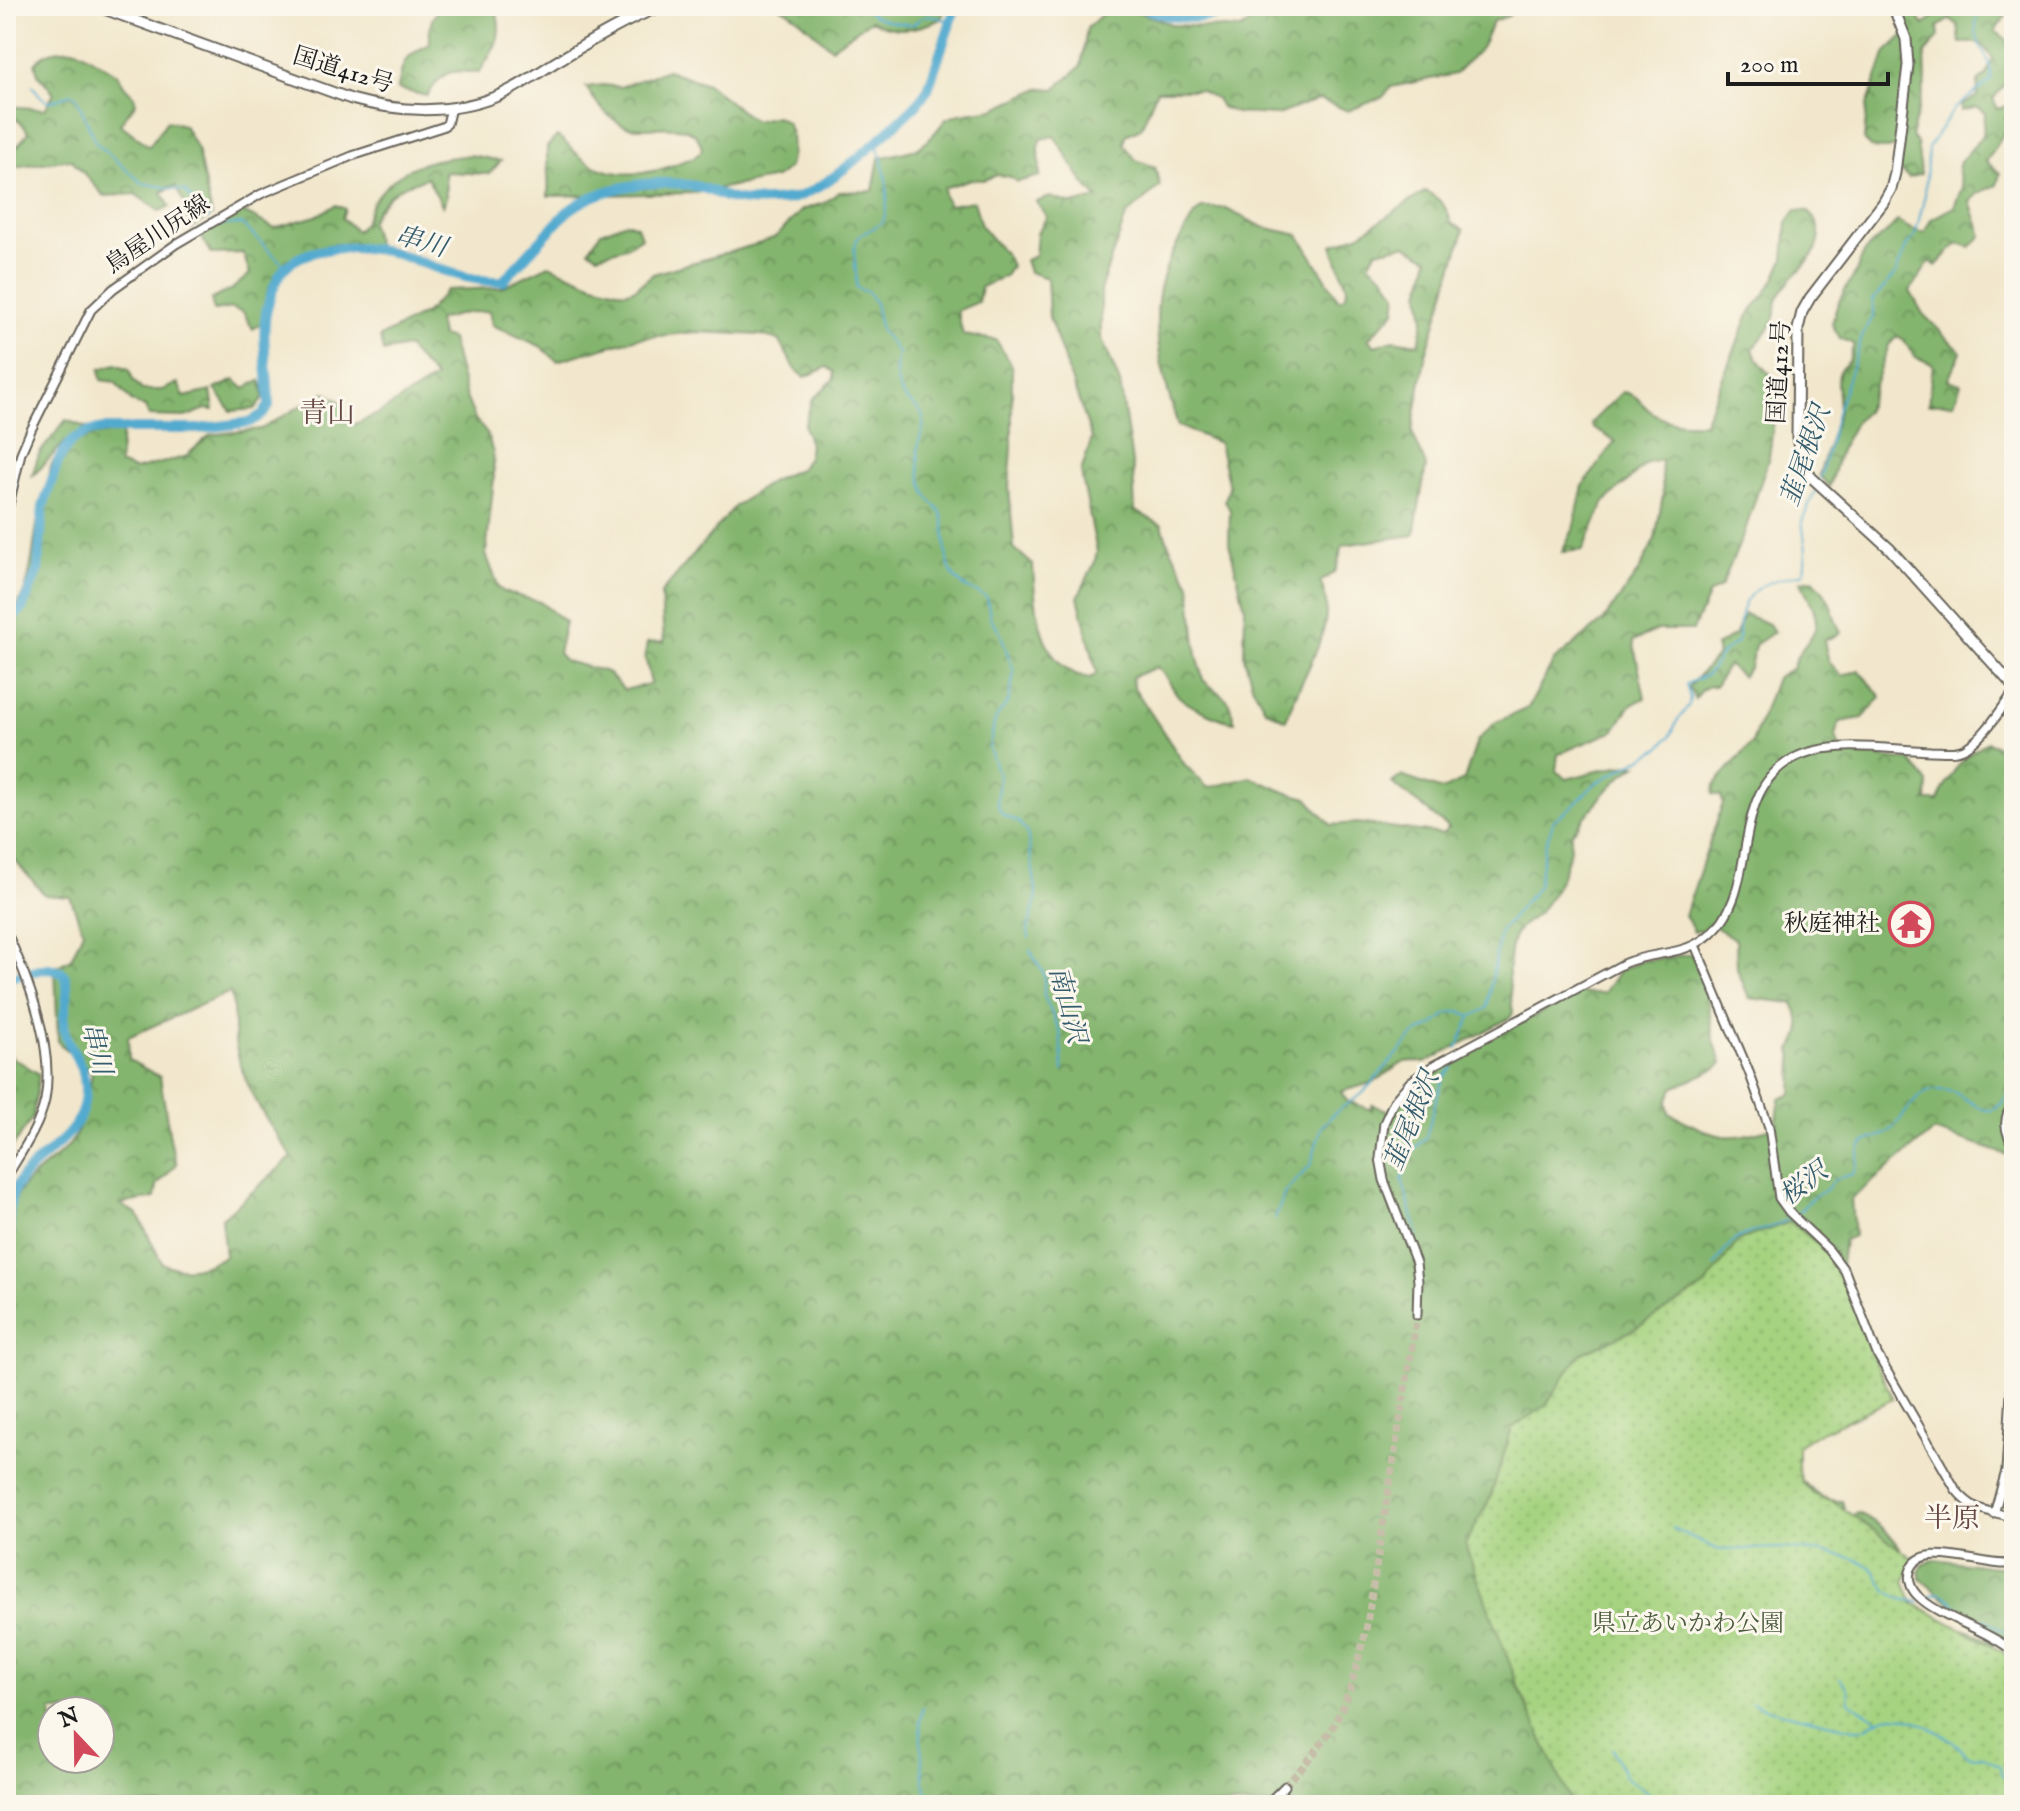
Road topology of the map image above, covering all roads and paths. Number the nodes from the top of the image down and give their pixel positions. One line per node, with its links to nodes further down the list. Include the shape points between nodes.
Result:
1 (96, 6): 4 (highway, 国道412号, via 351,99 391,109)
2 (662, 6): 4 (highway, 国道412号, via 603,33 502,94)
3 (1893, 6): 6 (highway, 国道412号, via 1906,39 1908,65 1891,189 1802,312 1800,454 1811,477 1890,549)
4 (451, 108): 5 (street, 鳥屋川尻線, via 442,127 352,156 251,199 107,294 91,310 31,430)
5 (6, 518)
6 (2014, 689): 8 (street, via 1979,736 1961,750 1826,748 1785,763 1756,800 1730,911)
7 (6, 931): 11 (street, via 27,977 47,1080 38,1120)
8 (1695, 945): 12 (street, via 1625,963 1434,1065 1402,1091 1384,1123 1380,1158 1411,1247); 14 (street, via 1769,1127 1777,1190 1789,1212 1845,1271 1880,1361 1956,1490 1976,1508)
9 (2014, 1103): 10 (street, via 2005,1124)
10 (2014, 1148)
11 (6, 1178)
12 (1417, 1315)
13 (2014, 1347): 14 (street, via 2006,1471)
14 (1994, 1514): 15 (street)
15 (2014, 1518)
16 (2014, 1563): 17 (street, via 1924,1557 1913,1564 1909,1577 1923,1600)
17 (2014, 1652)
18 (1285, 1786): 19 (street)
19 (1266, 1805)

